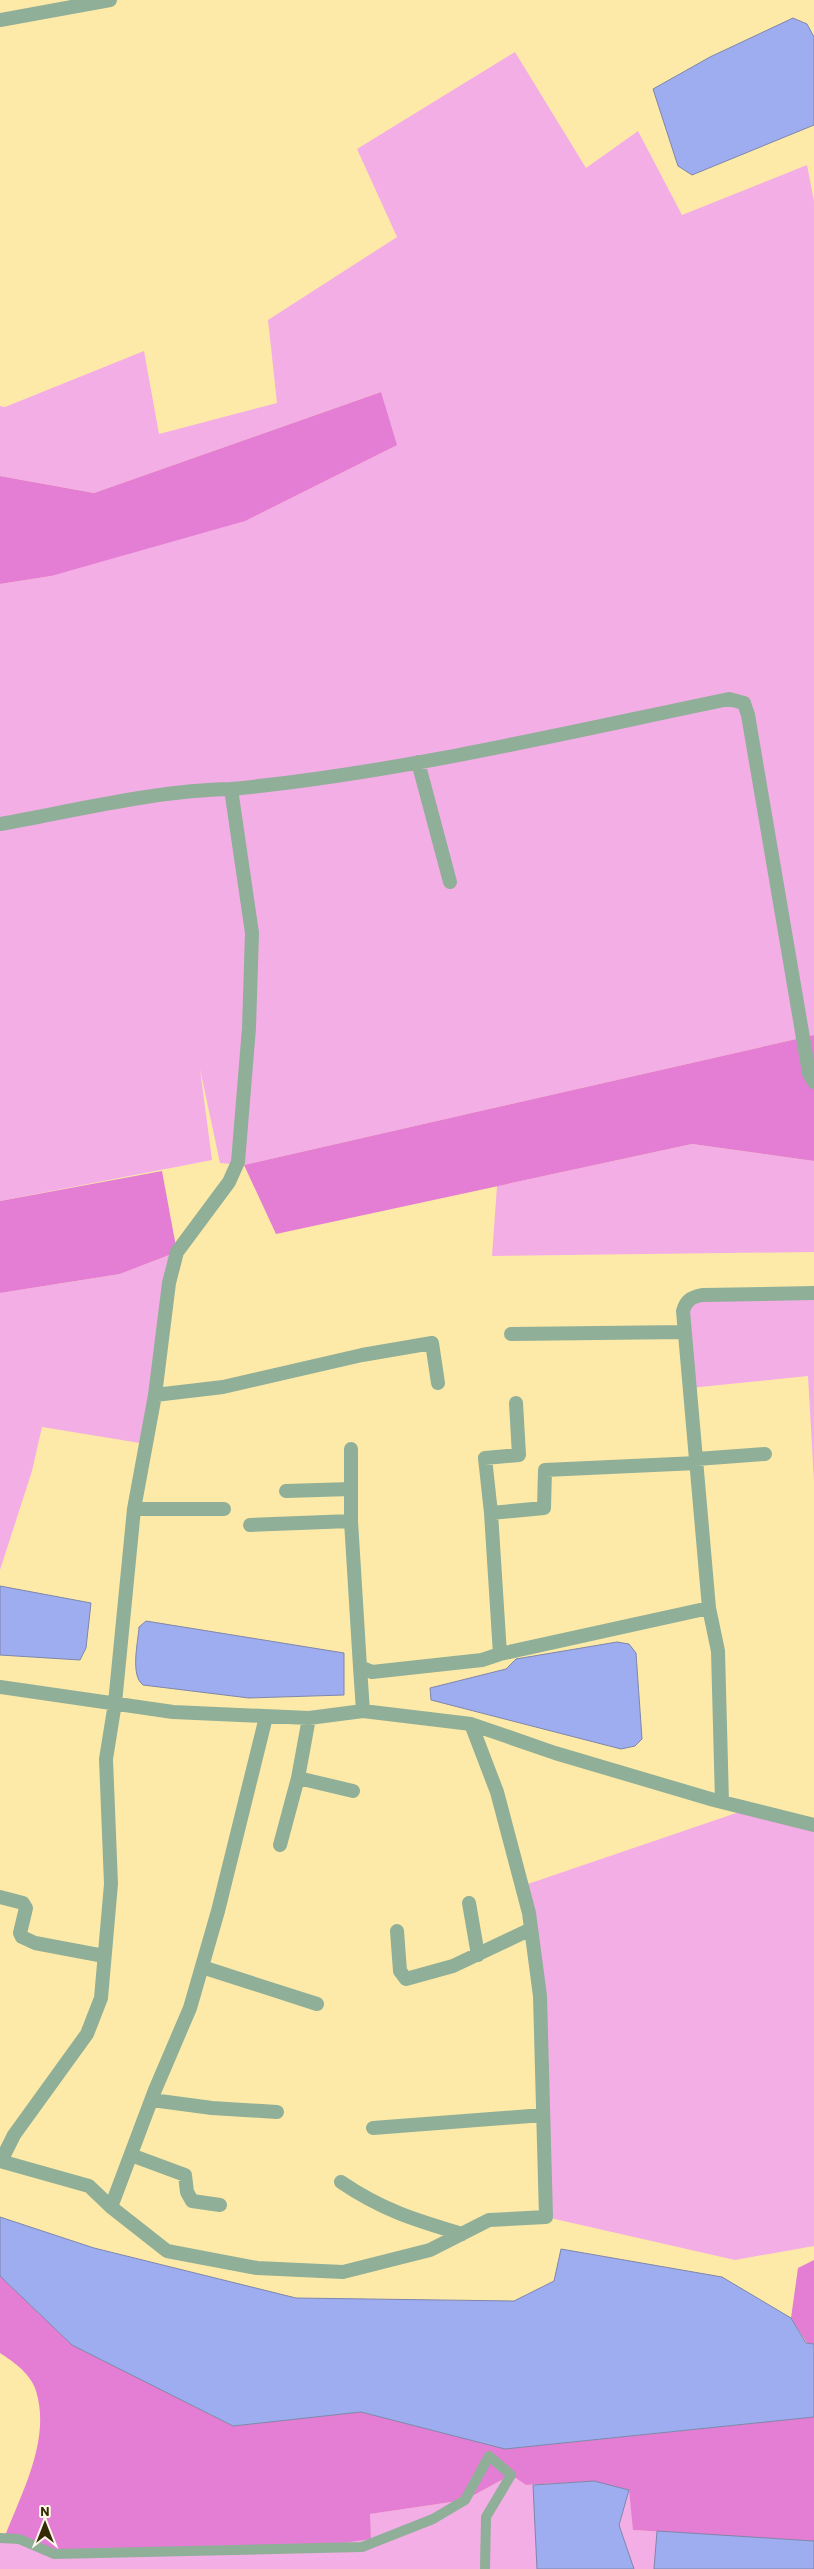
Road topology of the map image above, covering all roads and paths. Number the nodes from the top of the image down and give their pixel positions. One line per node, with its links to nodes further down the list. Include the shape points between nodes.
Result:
1 (110, 0): 2 (street)
2 (0, 20)
3 (418, 762): 4 (street, via 295,783); 6 (street); 7 (street, via 730,699 744,703 809,1073)
4 (230, 789): 5 (street, via 211,789); 12 (street, via 252,933 249,1028 238,1162 229,1182 177,1252 169,1284)
5 (0, 824)
6 (450, 882)
7 (814, 1082)
8 (814, 1293): 9 (street, via 694,1297 686,1303 683,1311)
9 (685, 1332): 10 (street); 16 (street)
10 (511, 1334)
11 (438, 1383): 12 (street, via 432,1343 362,1355 223,1387)
12 (155, 1395): 19 (street)
13 (516, 1403): 21 (street, via 519,1455 485,1458)
14 (350, 1449): 17 (street)
15 (765, 1454): 16 (street)
16 (697, 1461): 21 (street, via 545,1470 544,1508); 24 (street)
17 (351, 1489): 18 (street); 22 (street)
18 (286, 1491)
19 (134, 1509): 20 (street); 28 (street)
20 (224, 1509)
21 (491, 1513): 25 (street)
22 (351, 1521): 23 (street); 26 (street)
23 (250, 1525)
24 (709, 1608): 25 (street); 35 (street, via 718,1651)
25 (500, 1654): 26 (street, via 482,1660 372,1672)
26 (360, 1667): 29 (street)
27 (0, 1687): 28 (street)
28 (115, 1703): 30 (street, via 173,1712); 43 (street, via 106,1759 111,1884)
29 (363, 1711): 31 (street); 32 (street)
30 (266, 1717): 31 (street); 44 (street)
31 (308, 1718): 33 (street)
32 (471, 1724): 35 (street, via 554,1753); 40 (street, via 497,1792)
33 (298, 1778): 34 (street); 37 (street)
34 (353, 1791)
35 (722, 1802): 36 (street)
36 (814, 1826)
37 (280, 1845)
38 (0, 1897): 43 (street, via 23,1904 26,1908 20,1933 22,1937)
39 (469, 1903): 42 (street)
40 (531, 1929): 42 (street); 48 (street, via 540,1996)
41 (397, 1931): 42 (street, via 400,1971 406,1979 453,1966)
42 (478, 1955)
43 (104, 1956): 51 (street, via 101,1998 87,2034 14,2135)
44 (202, 1967): 45 (street); 46 (street, via 190,2008)
45 (317, 2004)
46 (152, 2100): 47 (street); 50 (street)
47 (277, 2112)
48 (543, 2114): 49 (street); 55 (street, via 546,2217 488,2220)
49 (373, 2128)
50 (131, 2155): 53 (street, via 185,2175 187,2192 192,2200); 54 (street)
51 (0, 2161): 54 (street, via 89,2186)
52 (341, 2182): 55 (street, via 368,2201 402,2216)
53 (220, 2205)
54 (110, 2207): 55 (street, via 167,2251 257,2268 343,2272 430,2250)
55 (462, 2234)
56 (0, 2538): 57 (lane, via 19,2539 54,2554 362,2548 433,2519 465,2500 489,2456 511,2475 486,2517)
57 (486, 2569)

